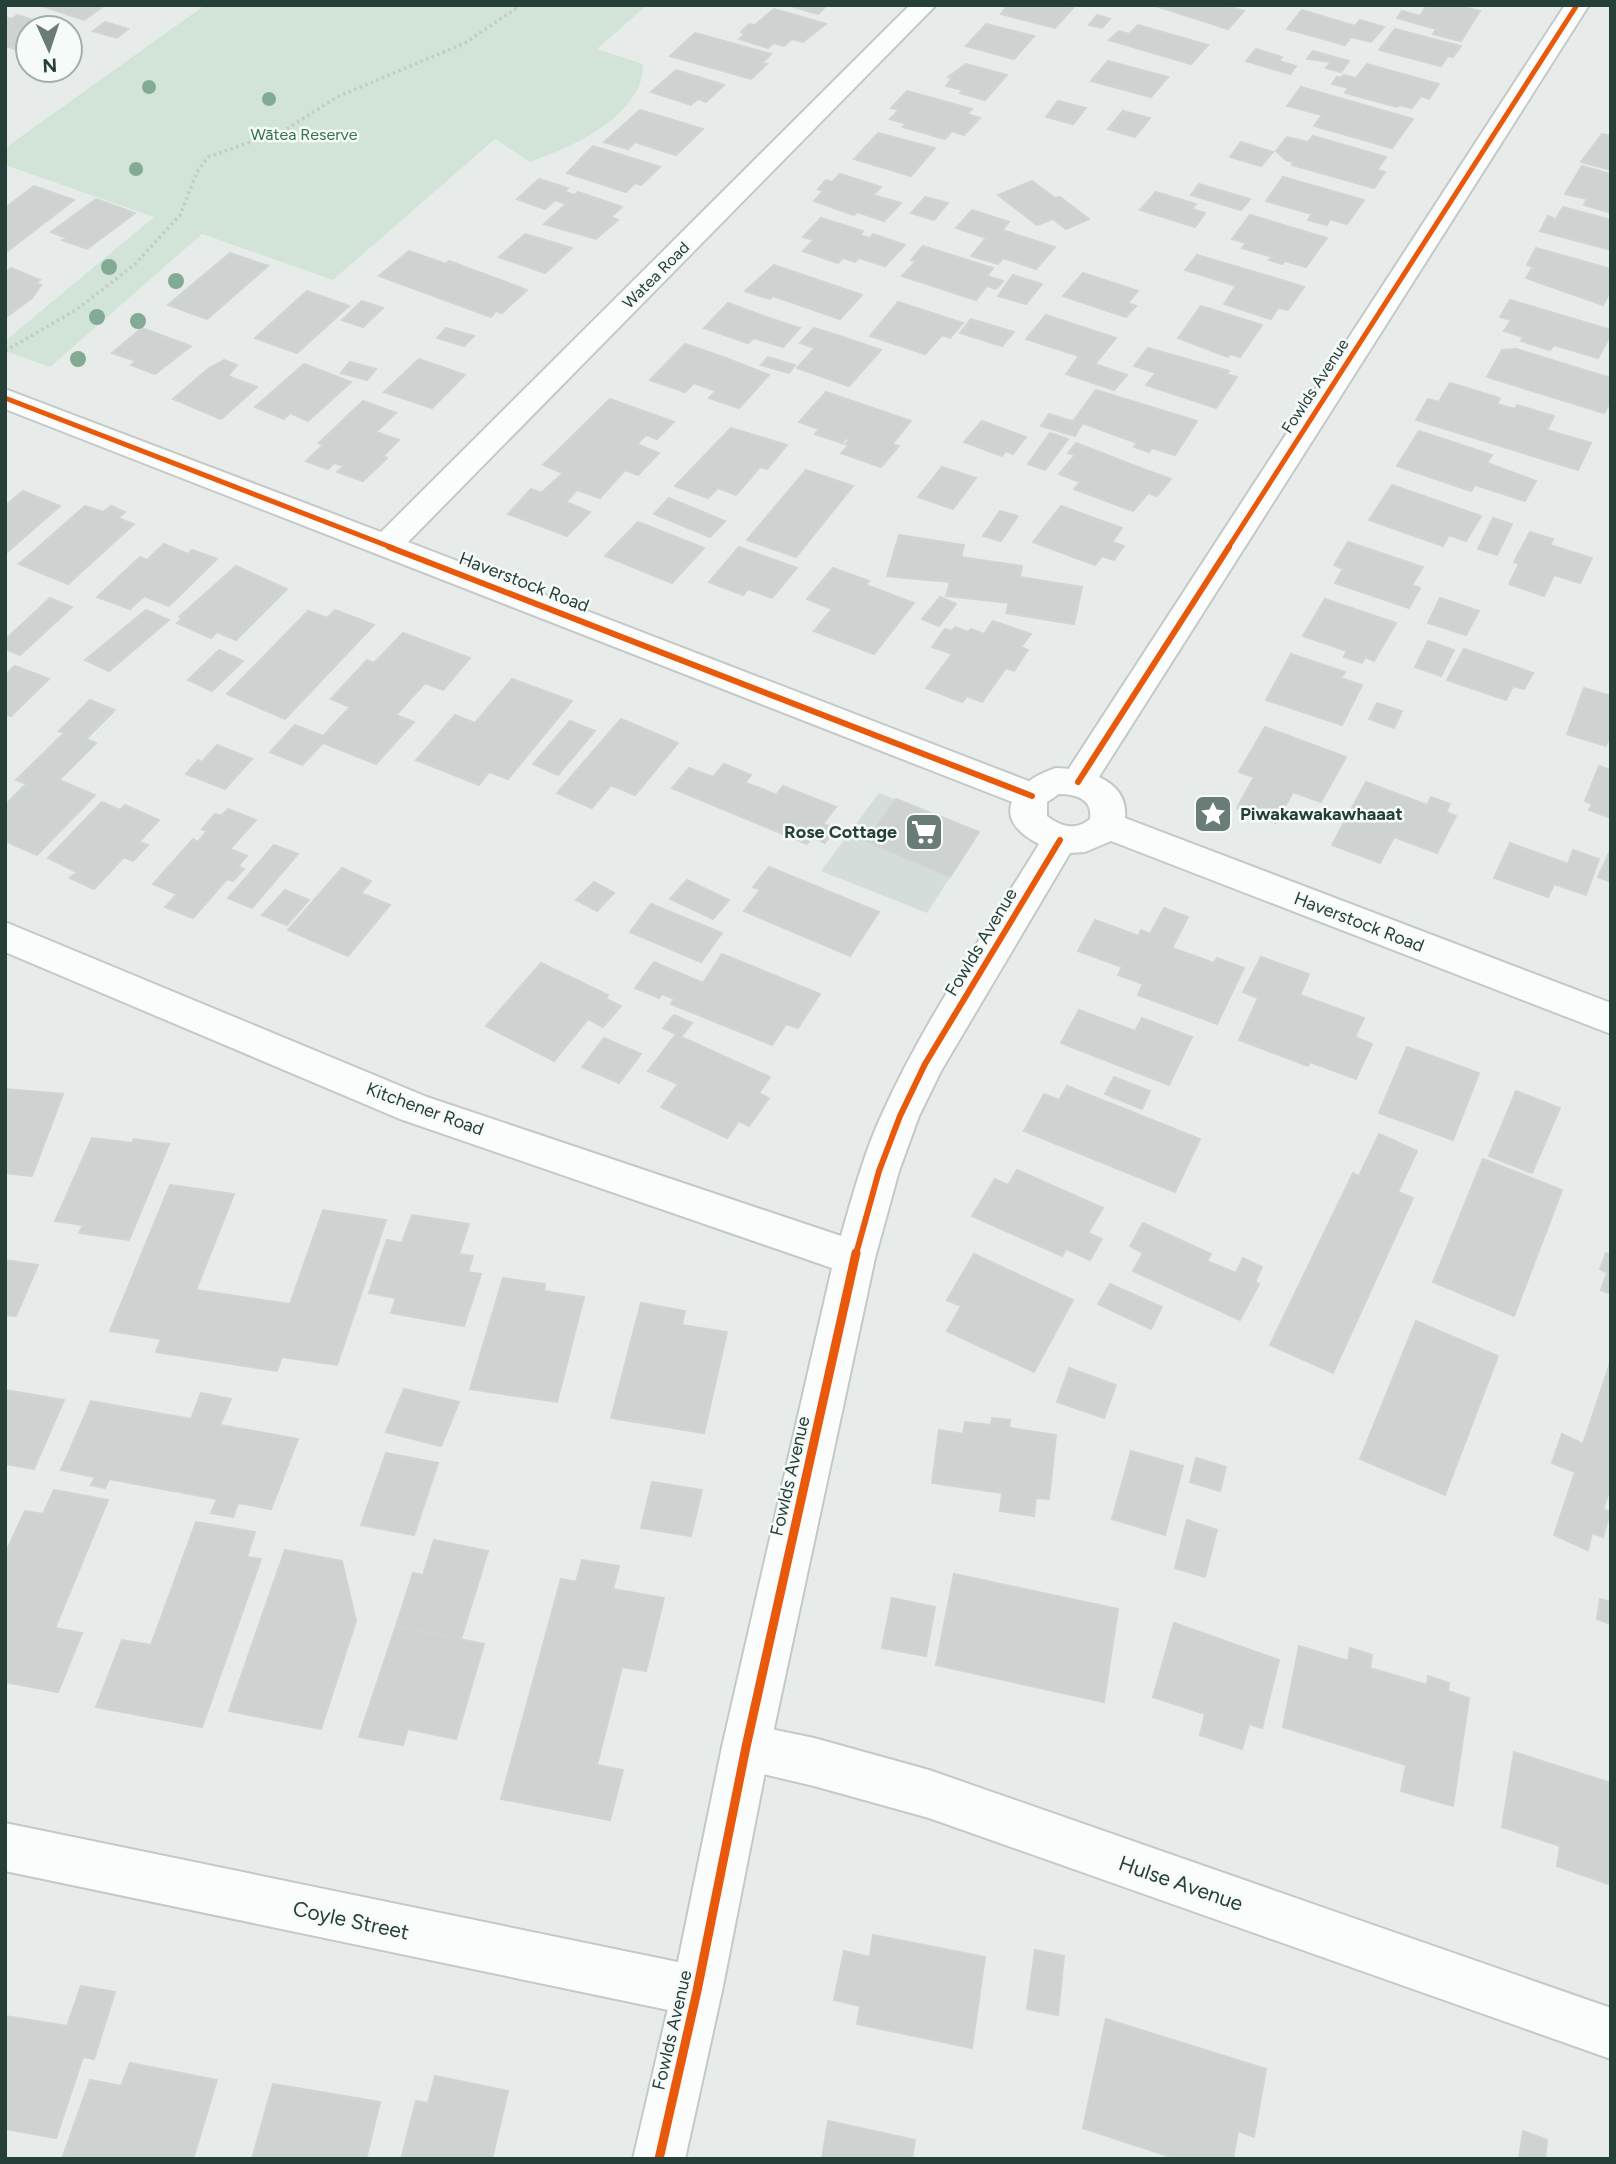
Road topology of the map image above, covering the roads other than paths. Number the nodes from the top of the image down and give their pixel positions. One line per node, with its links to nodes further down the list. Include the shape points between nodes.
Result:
1 (924, 5): 4 (street, Watea Road)
2 (1577, 5): 5 (street, Fowlds Avenue)
3 (5, 398): 4 (street, Haverstock Road)
4 (387, 545): 6 (street, Haverstock Road)
5 (1078, 782): 6 (street, via 1056,781); 7 (street, via 1106,799)
6 (1032, 796): 8 (street, via 1028,804 1031,822)
7 (1107, 825): 8 (street, via 1093,836); 10 (street, Haverstock Road)
8 (1060, 840): 11 (street, Fowlds Avenue, via 925,1065 879,1171)
9 (5, 936): 11 (street, Kitchener Road, via 415,1108)
10 (1611, 1019)
11 (855, 1258): 12 (street, Fowlds Avenue)
12 (746, 1747): 14 (street, Fowlds Avenue); 15 (street, Hulse Avenue, via 929,1794)
13 (5, 1847): 14 (street, Coyle Street)
14 (697, 1992): 16 (street, Fowlds Avenue)
15 (1611, 2034)
16 (659, 2159)

